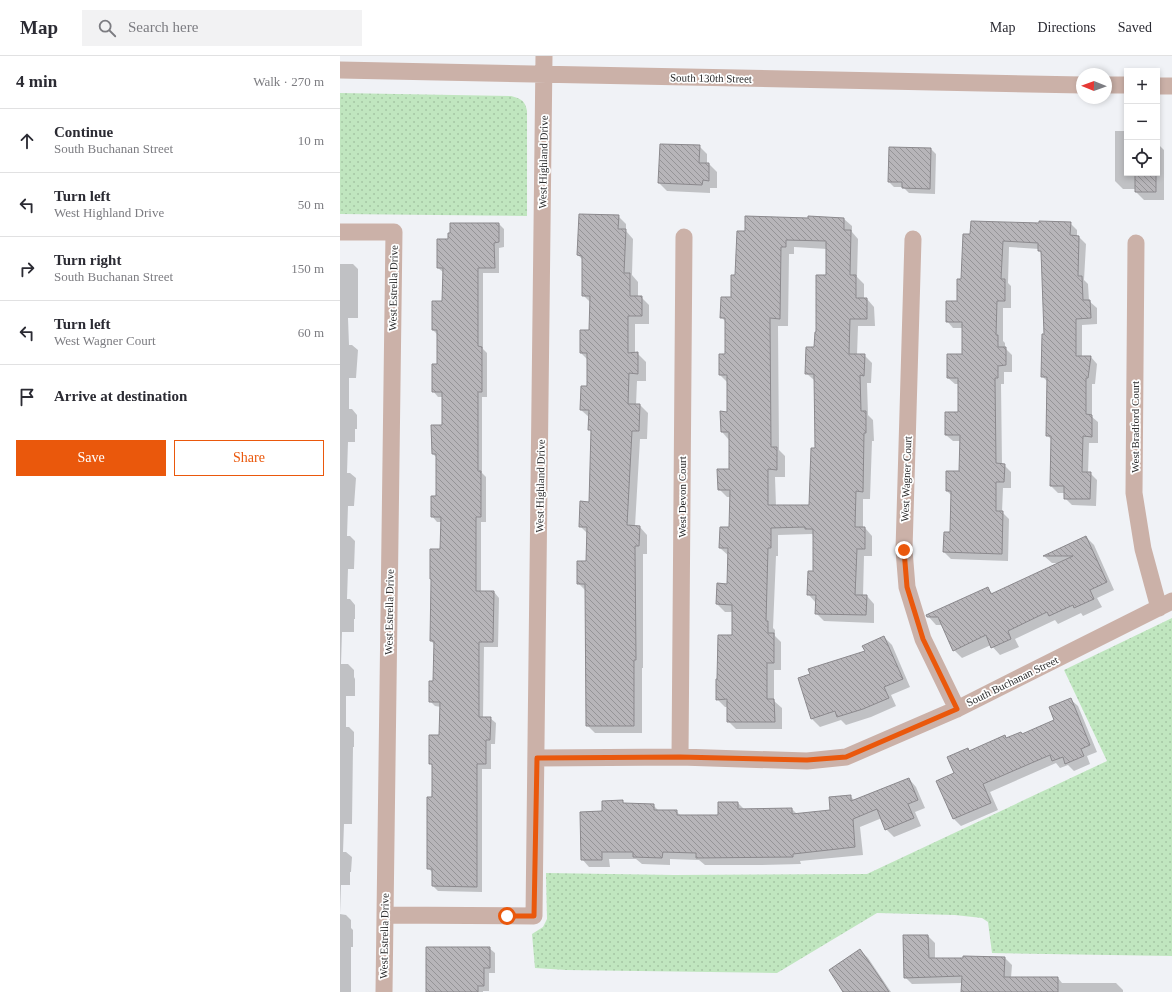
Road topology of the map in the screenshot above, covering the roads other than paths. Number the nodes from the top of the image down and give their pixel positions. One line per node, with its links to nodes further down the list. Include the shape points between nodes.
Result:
1 (544, 56): 3 (street, West Highland Drive)
2 (340, 70): 3 (street, South 130th Street)
3 (544, 75): 4 (street, South 130th Street); 16 (street, West Highland Drive)
4 (1076, 85)
5 (1112, 85): 6 (street)
6 (1124, 86)
7 (1160, 86): 8 (street)
8 (1172, 86)
9 (340, 232): 17 (street, West Estrella Drive, via 394,232)
10 (684, 237): 15 (street, West Devon Court)
11 (913, 239): 14 (street, West Wagner Court, via 904,550 907,587 923,639)
12 (1136, 243): 13 (street, West Bradford Court, via 1134,493 1143,549)
13 (1165, 604): 14 (street, South Buchanan Street)
14 (957, 709): 15 (street, South Buchanan Street, via 846,757 807,760)
15 (680, 757): 16 (street, South Buchanan Street)
16 (537, 758): 17 (street, West Highland Drive, via 534,916)
17 (385, 915): 18 (street, West Estrella Drive)
18 (384, 992)

